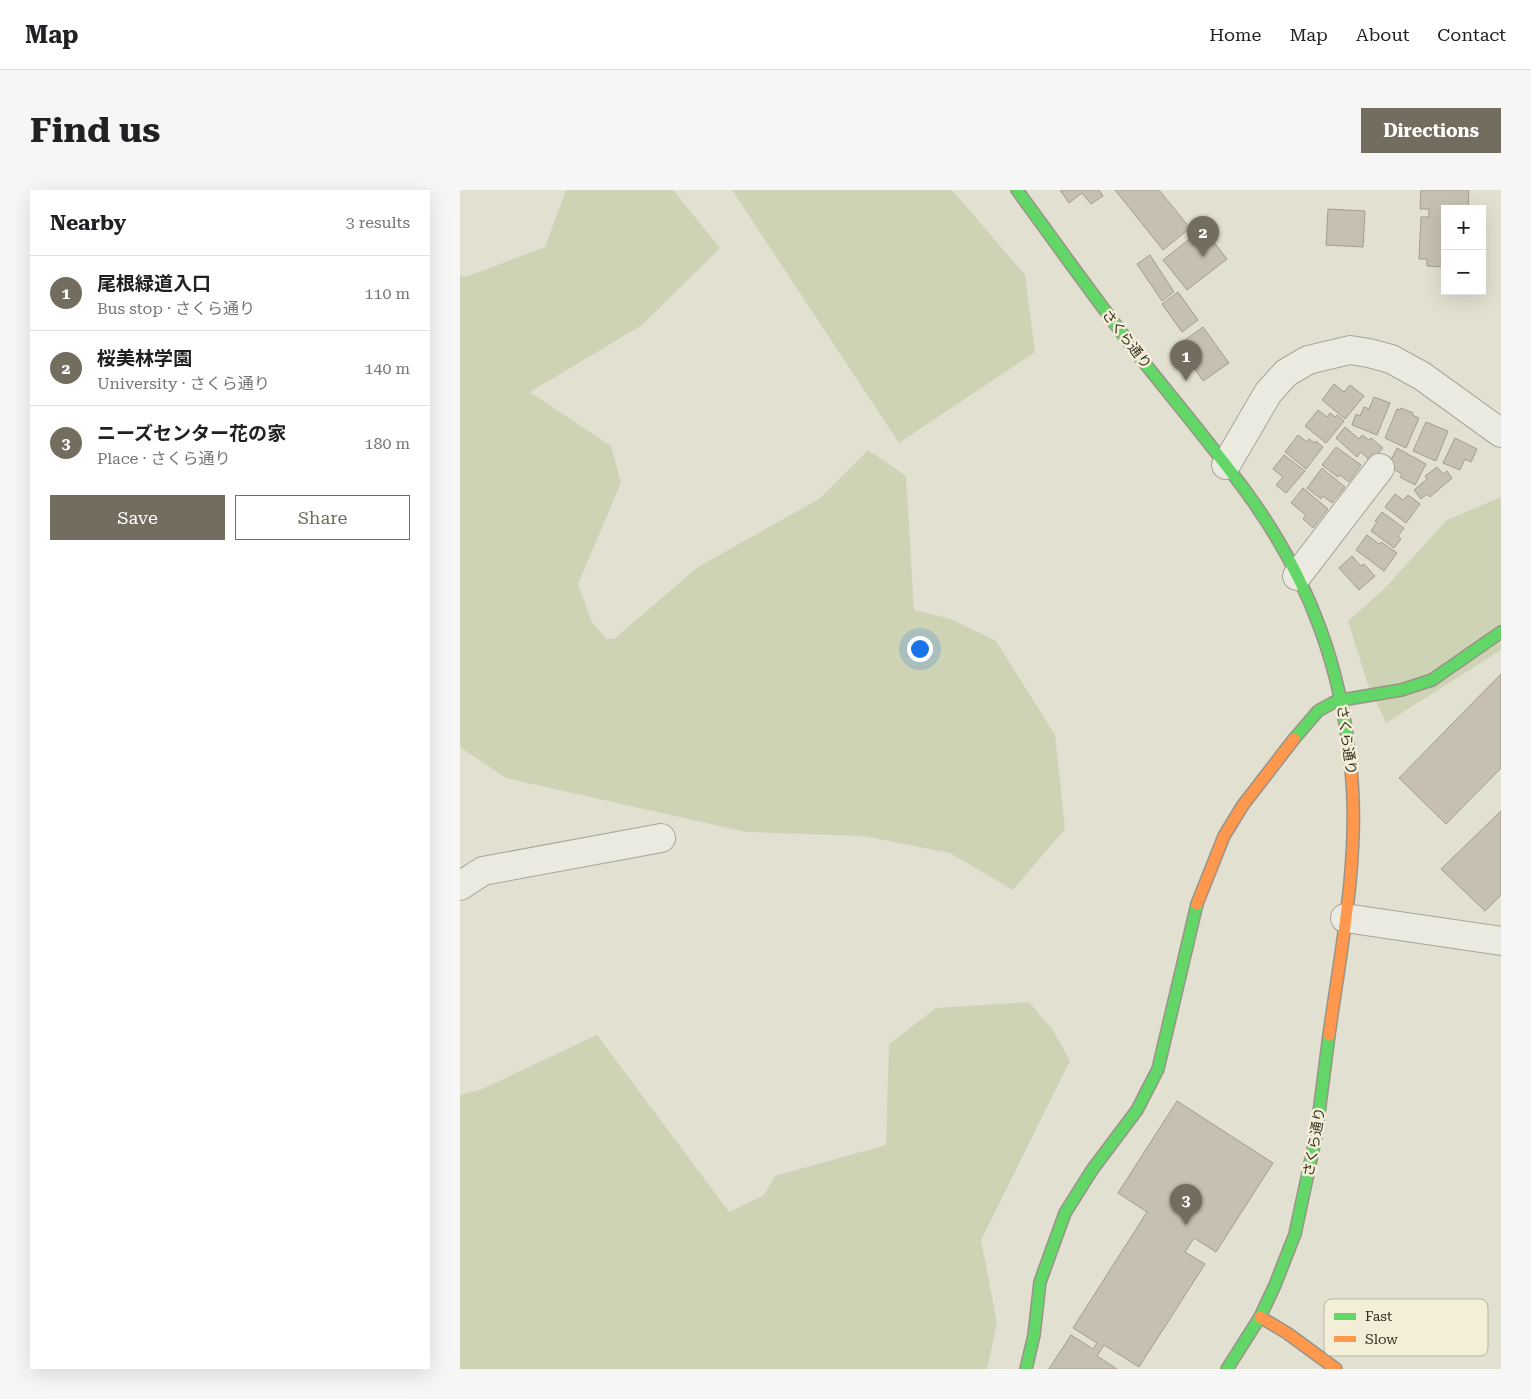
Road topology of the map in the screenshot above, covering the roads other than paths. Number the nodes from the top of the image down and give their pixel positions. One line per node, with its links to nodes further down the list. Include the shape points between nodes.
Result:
1 (1017, 190): 3 (street, さくら通り, via 1105,312)
2 (1501, 433): 3 (street, via 1422,376 1391,358 1350,350 1308,360 1286,373 1268,393)
3 (1226, 465): 5 (street, さくら通り, via 1262,516)
4 (1380, 468): 5 (street, via 1354,520)
5 (1297, 576): 7 (street, さくら通り, via 1322,632)
6 (1501, 632): 7 (street, via 1432,680 1402,690)
7 (1341, 700): 10 (street, さくら通り, via 1353,782 1354,822); 13 (street, via 1318,711 1305,725 1243,805 1224,836 1197,902 1158,1070 1137,1110 1092,1170 1065,1213 1040,1282)
8 (661, 838): 9 (street, via 483,871)
9 (460, 886)
10 (1345, 918): 11 (street); 12 (street, さくら通り, via 1306,1189 1295,1234)
11 (1501, 941)
12 (1260, 1317): 14 (street, さくら通り); 15 (street)
13 (1026, 1369)
14 (1227, 1369)
15 (1336, 1369)

